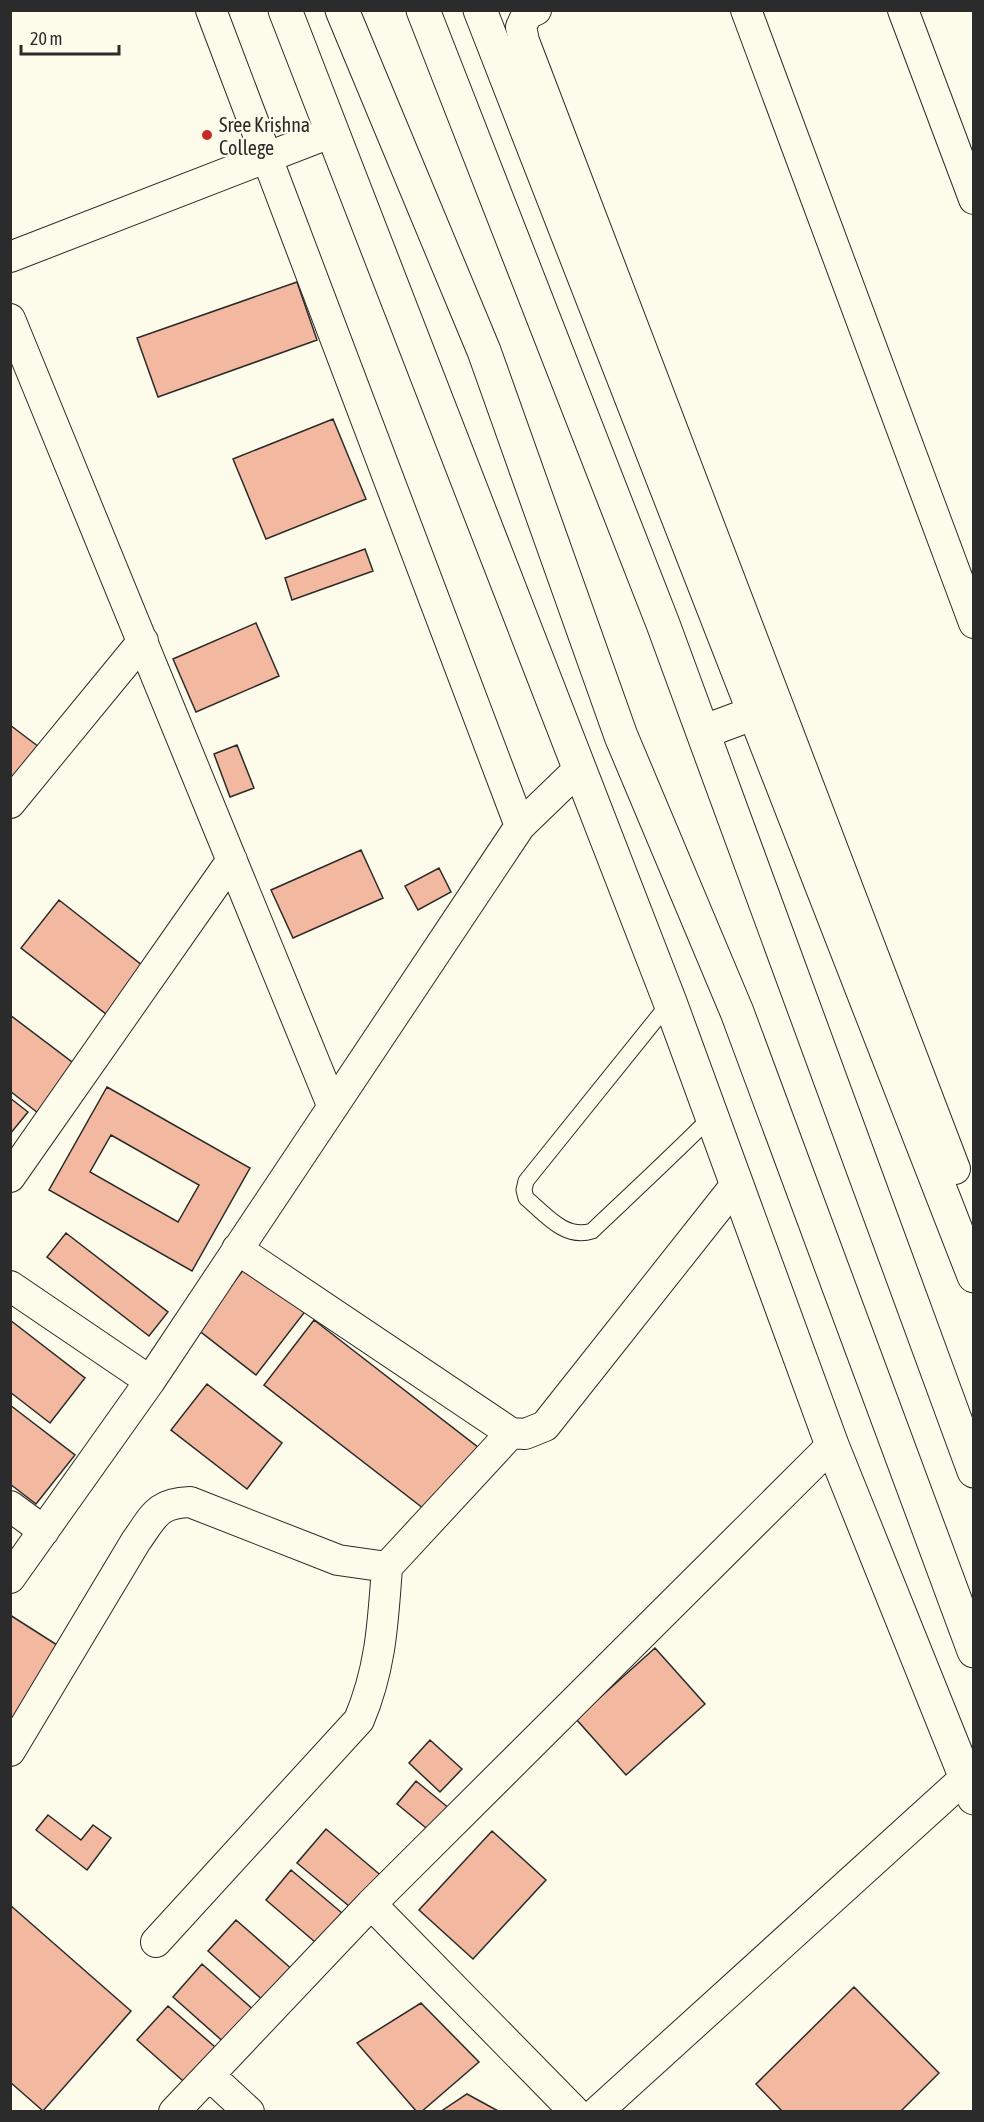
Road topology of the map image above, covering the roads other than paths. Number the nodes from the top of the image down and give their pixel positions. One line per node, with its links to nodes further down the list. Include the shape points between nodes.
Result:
1 (211, 10): 10 (street)
2 (285, 10): 9 (main road)
3 (342, 10): 40 (main road, via 484,351 621,736 737,1012)
4 (423, 10): 17 (main road)
5 (480, 10): 16 (main road)
6 (536, 10): 25 (street, via 527,14 521,27 524,41)
7 (746, 10): 14 (street)
8 (903, 10): 11 (street)
9 (330, 133): 10 (street); 18 (main road)
10 (266, 158): 12 (street); 20 (street)
11 (974, 199)
12 (10, 257)
13 (11, 325): 15 (street)
14 (974, 622)
15 (143, 641): 19 (street); 21 (street)
16 (754, 713): 17 (main road); 28 (main road)
17 (703, 732): 35 (main road)
18 (580, 768): 20 (street); 22 (main road)
19 (10, 803)
20 (520, 826): 23 (street)
21 (232, 860): 23 (street); 26 (street)
22 (670, 1002): 24 (main road); 24 (lane, via 526,1181 526,1198 566,1232 592,1231)
23 (332, 1105): 29 (street)
24 (711, 1117): 27 (main road)
25 (955, 1169)
26 (10, 1177)
27 (735, 1186): 33 (street, via 545,1426 525,1434); 34 (main road)
28 (966, 1230): 30 (main road)
29 (237, 1249): 32 (street); 33 (street)
30 (974, 1276)
31 (10, 1286): 32 (street)
32 (150, 1381): 37 (street)
33 (511, 1432): 38 (street)
34 (832, 1445): 42 (main road); 43 (street)
35 (974, 1471)
36 (10, 1506): 37 (street)
37 (44, 1531): 39 (street)
38 (387, 1567): 41 (street, via 338,1560 190,1502 159,1509); 44 (street, via 381,1649 359,1720)
39 (10, 1578)
40 (974, 1650)
41 (10, 1751)
42 (970, 1787): 49 (street)
43 (371, 1904): 45 (street); 48 (street)
44 (156, 1942)
45 (209, 2075): 46 (street); 47 (street)
46 (174, 2112)
47 (249, 2112)
48 (575, 2112)
49 (597, 2112)

